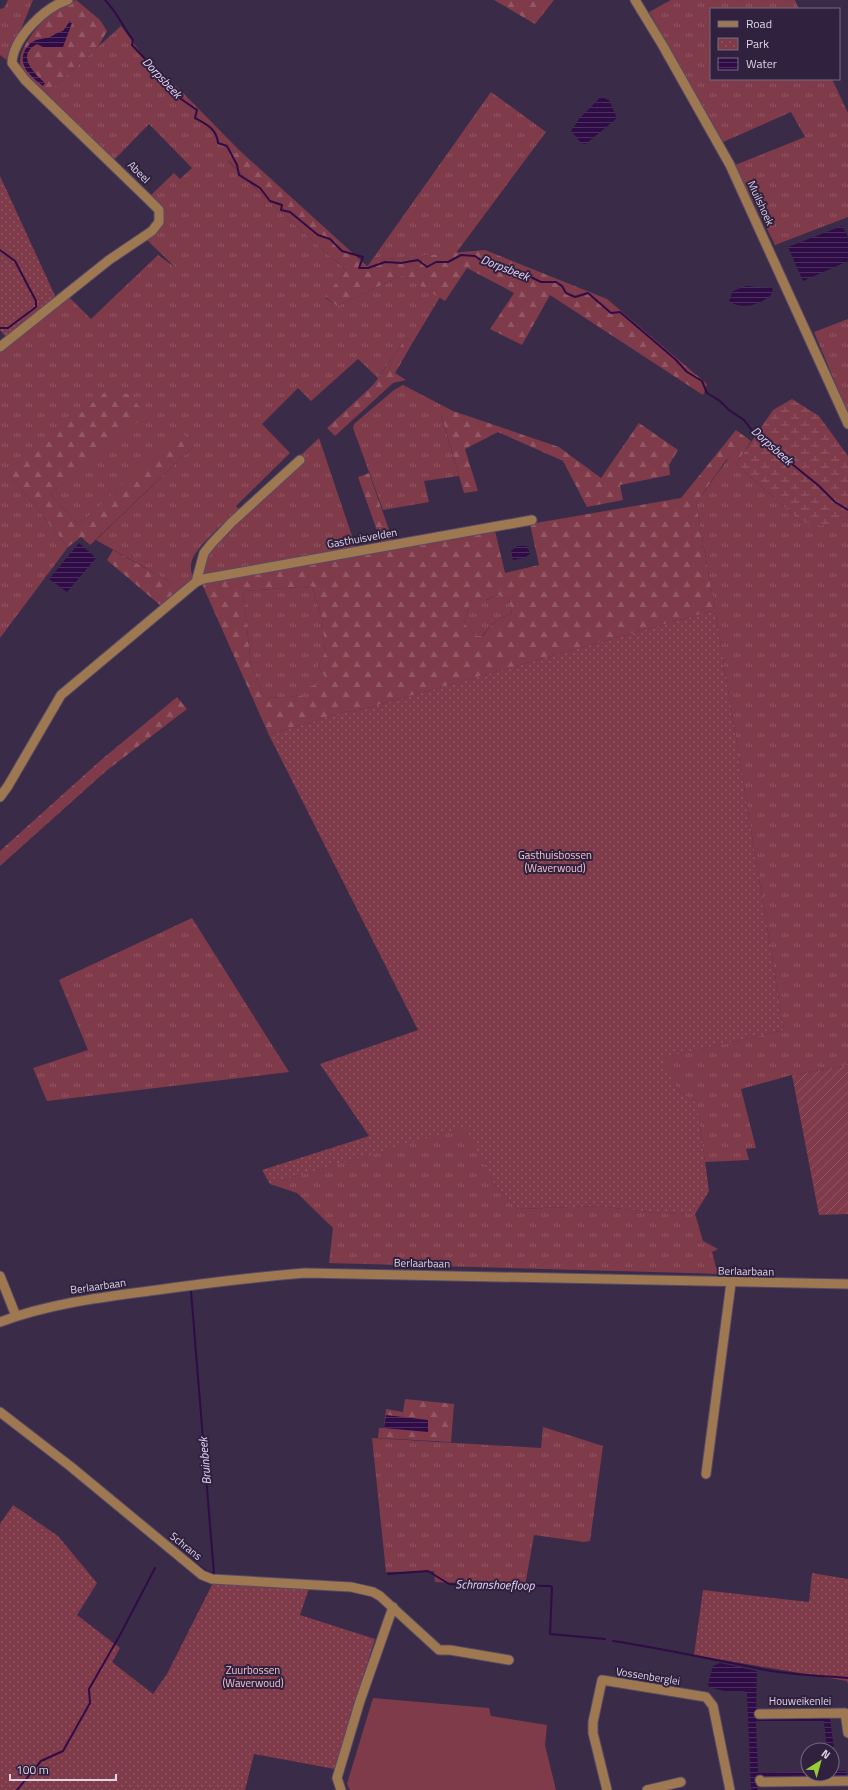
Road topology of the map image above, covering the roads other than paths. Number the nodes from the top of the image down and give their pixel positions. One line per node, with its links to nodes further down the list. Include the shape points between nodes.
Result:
1 (68, 0): 3 (street, Abeel, via 33,23 16,48 12,64 25,80 159,210 159,222 152,231 109,260)
2 (635, 0): 4 (street, Muilshoek, via 730,165)
3 (0, 347)
4 (848, 424)
5 (300, 460): 7 (street, via 212,542 204,553)
6 (532, 520): 7 (street, Gasthuisvelden)
7 (196, 582): 8 (street, Gasthuisvelden, via 61,695)
8 (0, 797)
9 (0, 1276): 12 (street)
10 (731, 1283): 11 (street, Berlaarbaan); 12 (street, Berlaarbaan, via 305,1273 91,1298); 15 (street)
11 (848, 1284)
12 (16, 1316): 13 (street, Berlaarbaan)
13 (0, 1322)
14 (0, 1412): 16 (street, Schrans, via 202,1575 212,1579 351,1587 373,1592)
15 (706, 1474)
16 (393, 1607): 17 (street, Schrans, via 439,1650); 23 (street, via 336,1778)
17 (509, 1660)
18 (760, 1714): 19 (street, Houweikenlei, via 845,1713)
19 (848, 1733)
20 (760, 1780): 21 (street)
21 (848, 1781)
22 (680, 1782): 25 (street)
23 (341, 1790)
24 (608, 1790): 26 (street, Vossenberglei, via 593,1733 602,1680 706,1697 713,1706)
25 (647, 1790)
26 (730, 1790)

